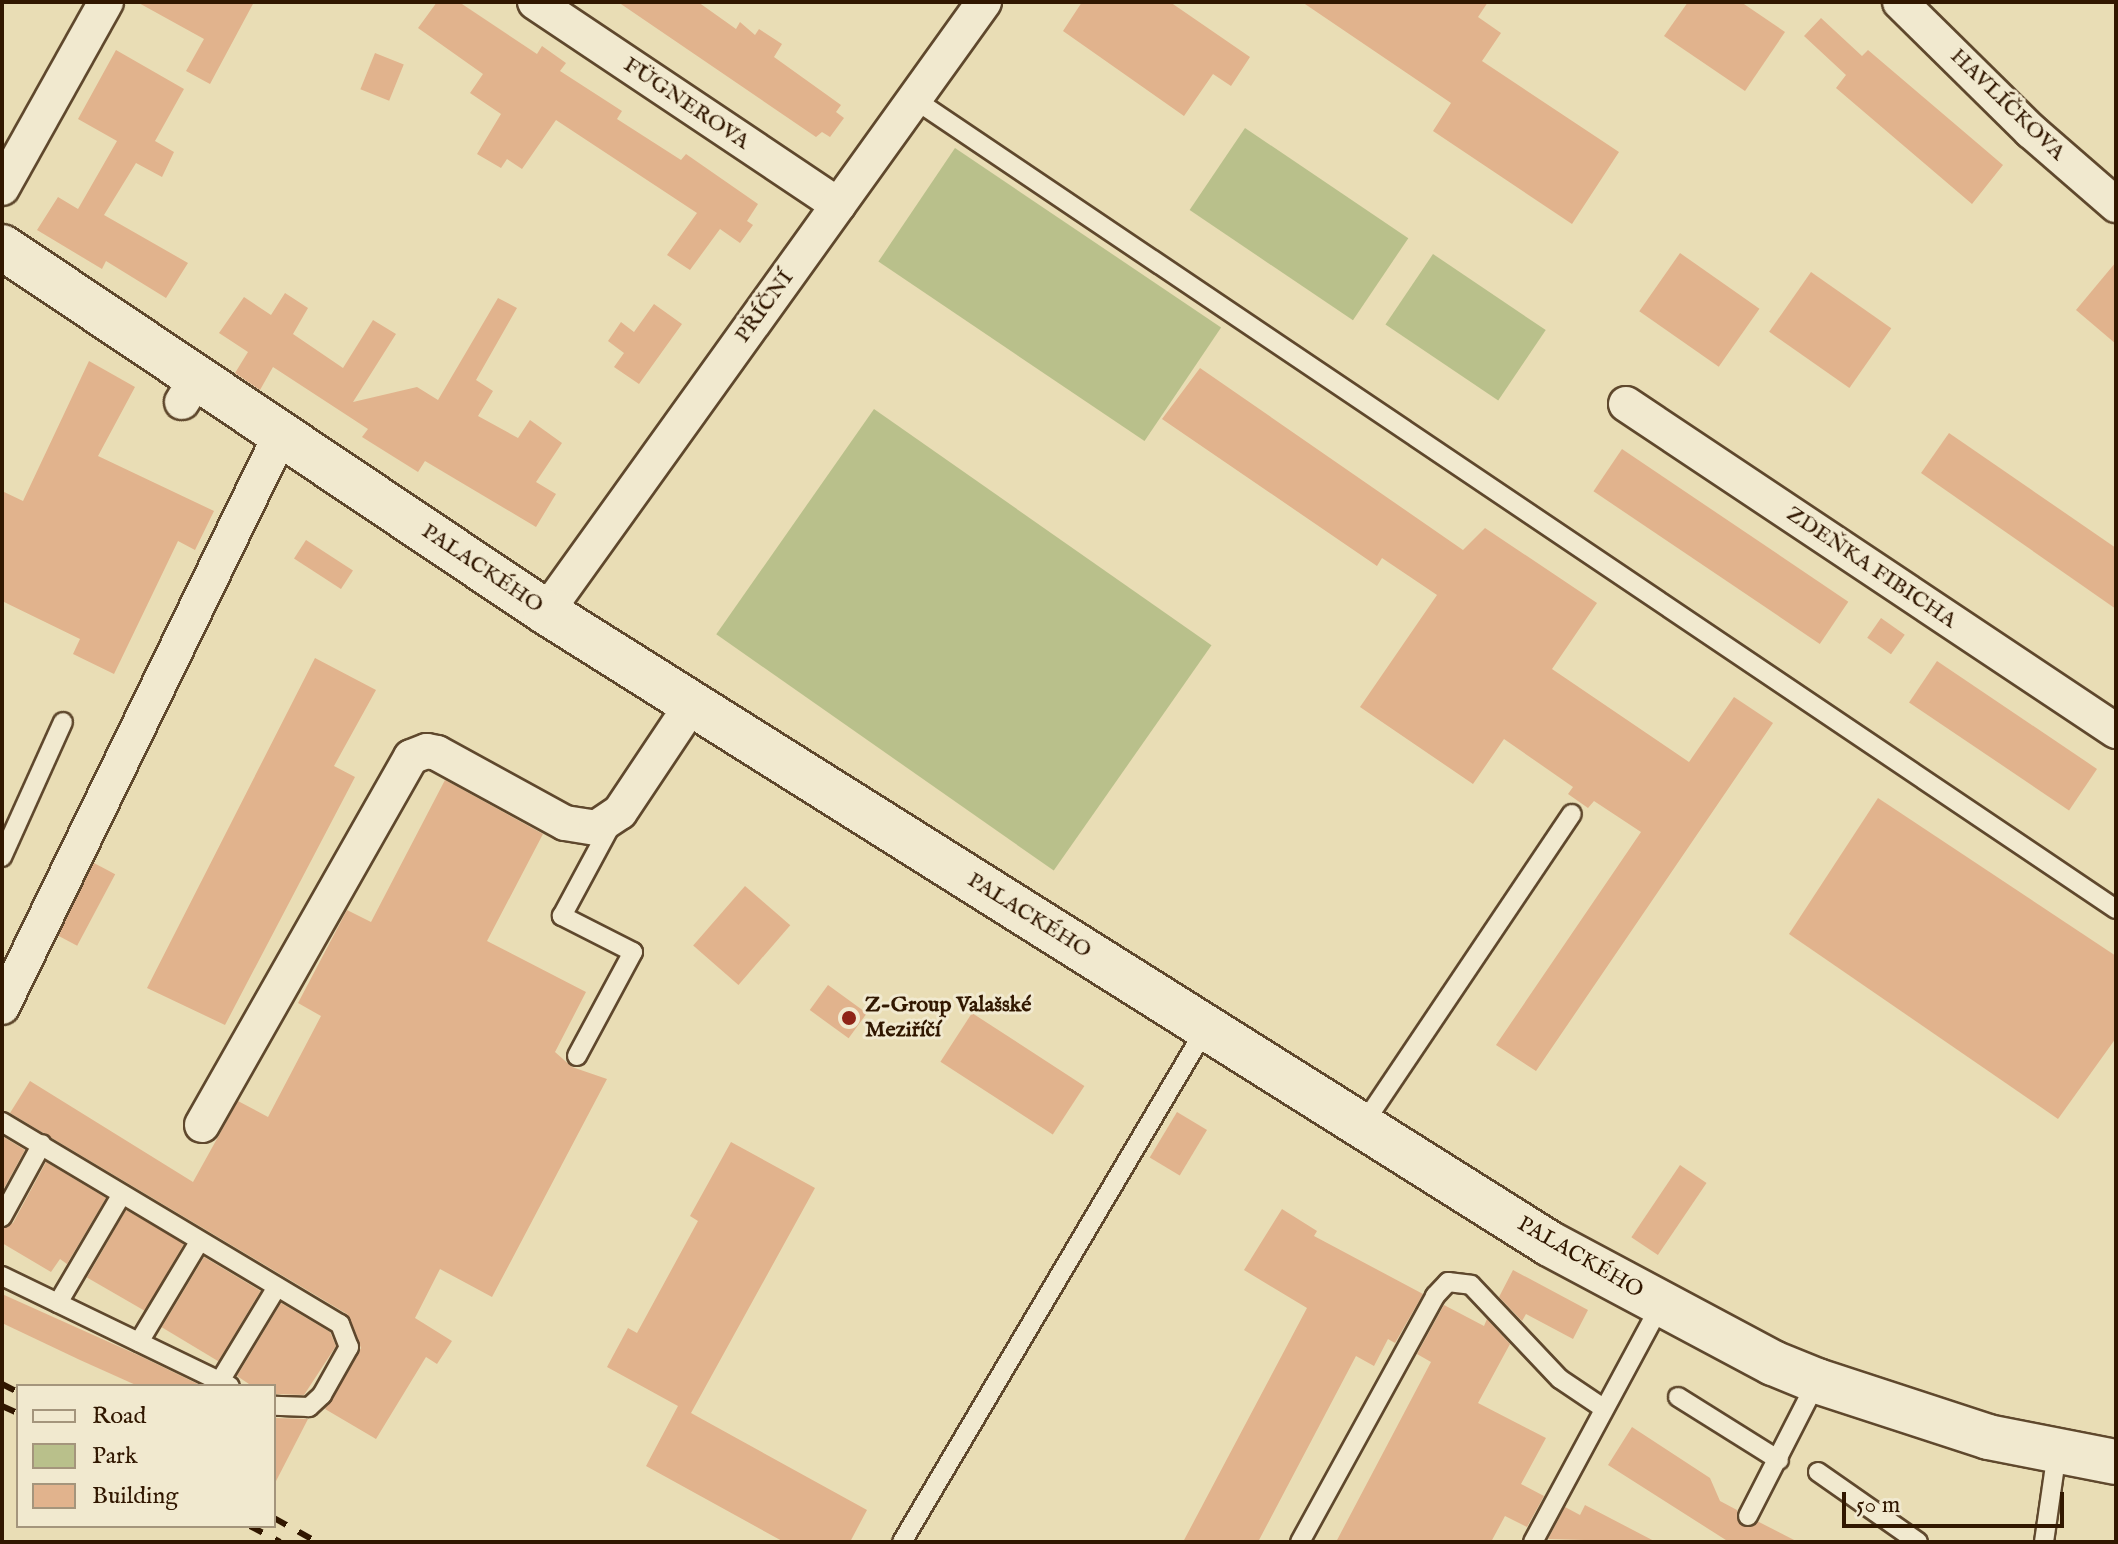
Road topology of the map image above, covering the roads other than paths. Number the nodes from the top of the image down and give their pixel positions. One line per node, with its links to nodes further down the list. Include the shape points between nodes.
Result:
1 (106, 2): 6 (street)
2 (535, 2): 7 (street, FÜGNEROVA)
3 (984, 2): 5 (street, PŘÍČNÍ)
4 (1900, 2): 8 (street, HAVLÍČKOVA, via 2031,131)
5 (914, 99): 7 (street, PŘÍČNÍ); 19 (lane)
6 (2, 188)
7 (838, 205): 12 (street, PŘÍČNÍ)
8 (2116, 205)
9 (2, 247): 11 (street, PALACKÉHO, via 190,390)
10 (1626, 404): 15 (street, ZDEŇKA FIBICHA)
11 (281, 434): 12 (street, PALACKÉHO); 20 (street)
12 (546, 612): 13 (street, PALACKÉHO)
13 (692, 704): 17 (street); 21 (street, PALACKÉHO)
14 (63, 722): 18 (lane)
15 (2116, 731)
16 (1572, 814): 25 (lane)
17 (613, 820): 22 (lane, via 562,916 633,952); 24 (street, via 596,828 578,828 437,753 411,757)
18 (2, 857)
19 (2116, 909)
20 (2, 1007)
21 (1206, 1028): 25 (street, PALACKÉHO); 45 (lane)
22 (577, 1056)
23 (2, 1122): 26 (lane)
24 (202, 1125)
25 (1362, 1126): 33 (street, PALACKÉHO, via 1550,1244)
26 (42, 1144): 27 (lane); 28 (lane)
27 (122, 1194): 29 (lane); 32 (lane)
28 (2, 1217)
29 (199, 1242): 31 (lane); 34 (lane)
30 (2, 1276): 32 (lane)
31 (277, 1287): 36 (lane); 38 (lane, via 340,1324 349,1347 309,1407)
32 (58, 1303): 34 (lane)
33 (1661, 1304): 35 (street, PALACKÉHO); 39 (lane)
34 (139, 1342): 36 (lane)
35 (1817, 1381): 40 (street, PALACKÉHO, via 1926,1420); 41 (lane)
36 (225, 1384)
37 (1678, 1397): 41 (lane)
38 (276, 1406)
39 (1603, 1408): 46 (lane, via 1560,1379 1471,1285 1448,1282 1435,1296); 47 (lane)
40 (2057, 1452): 42 (street, PALACKÉHO); 49 (lane)
41 (1779, 1460): 44 (lane)
42 (2116, 1462)
43 (1818, 1472): 48 (lane)
44 (1748, 1516)
45 (902, 1542)
46 (1300, 1542)
47 (1533, 1542)
48 (1918, 1542)
49 (2044, 1542)

